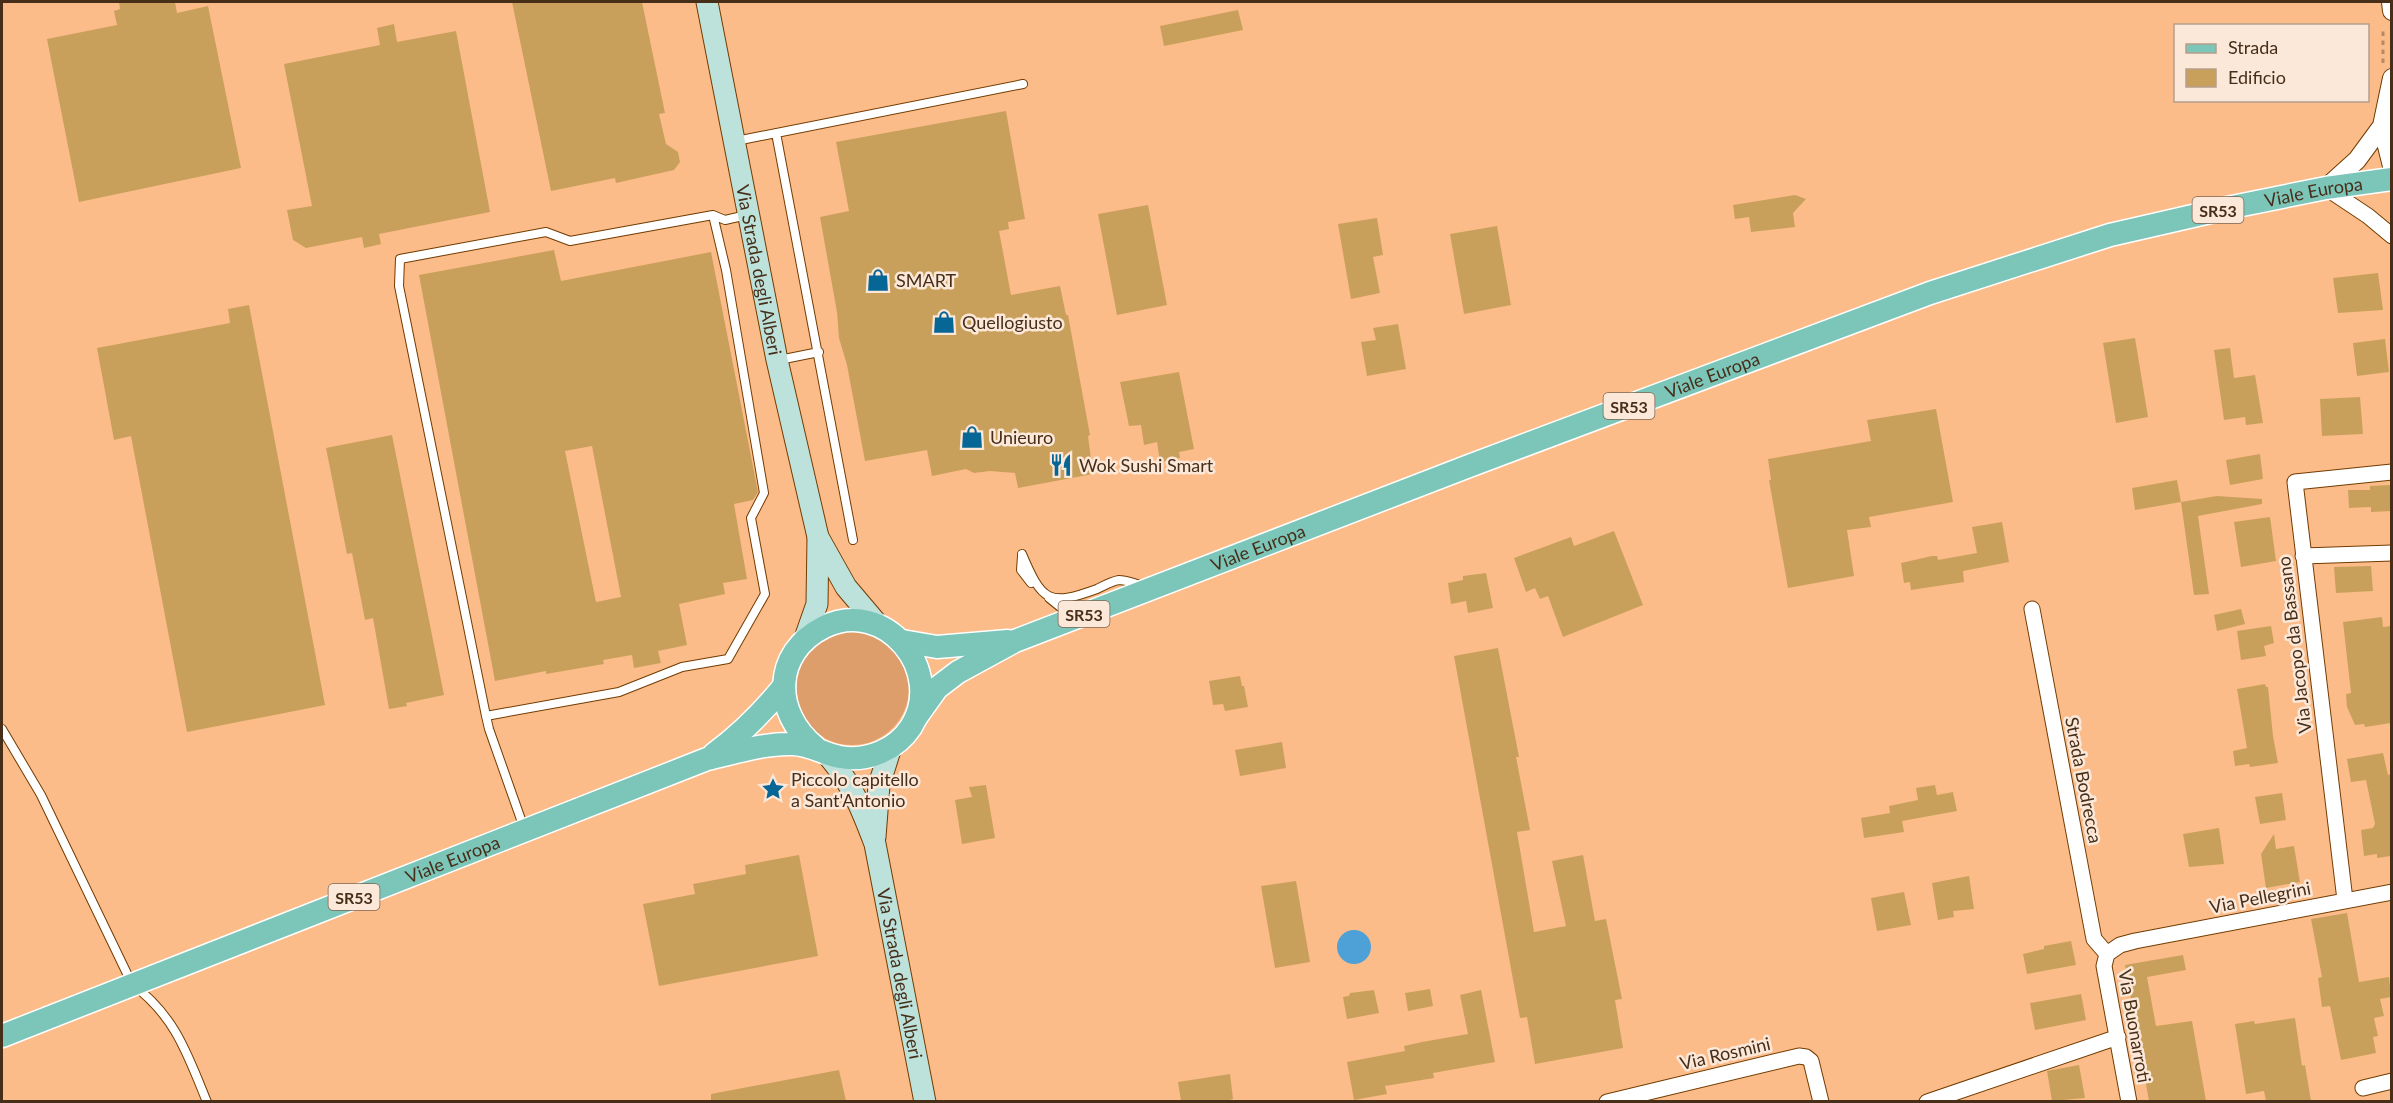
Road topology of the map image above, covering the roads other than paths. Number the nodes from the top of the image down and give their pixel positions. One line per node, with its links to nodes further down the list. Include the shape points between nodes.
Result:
1 (707, 2): 8 (main road, Via Strada degli Alberi)
2 (2391, 2): 3 (street)
3 (2387, 16)
4 (2387, 72): 6 (street)
5 (1023, 84): 7 (lane)
6 (2382, 126): 9 (street); 11 (street, via 2357,160)
7 (776, 133): 8 (lane); 15 (lane)
8 (734, 141): 13 (main road, Via Strada degli Alberi)
9 (2391, 166)
10 (2391, 179): 11 (main road, Viale Europa / SR53)
11 (2326, 188): 14 (street); 22 (main road, Viale Europa / SR53, via 2110,235 1930,293)
12 (712, 215): 13 (lane, via 725,220); 30 (lane, via 726,270 764,493 751,518 765,594 728,659 682,667 619,692); 30 (lane, via 570,241 546,232 400,259 399,286)
13 (748, 215): 16 (main road, Via Strada degli Alberi)
14 (2391, 236)
15 (819, 352): 16 (lane); 19 (lane)
16 (777, 360): 18 (main road, Via Strada degli Alberi)
17 (2391, 472): 21 (street, Via Jacopo da Bassano, via 2295,482)
18 (818, 537): 25 (main road, Via Strada degli Alberi, via 846,587); 26 (main road, Via Strada degli Alberi, via 817,604)
19 (853, 540)
20 (2391, 553): 21 (street)
21 (2303, 556): 39 (street, Via Jacopo da Bassano)
22 (1152, 587): 24 (main road, Viale Europa / SR53); 24 (lane, via 1119,580 1076,597 1055,599 1041,591 1031,574 1022,554 1021,570 1030,582)
23 (2032, 609): 41 (street, Strada Bodrecca, via 2094,939)
24 (1074, 618): 28 (main road, Viale Europa / SR53)
25 (879, 626): 26 (main road, Viale Europa, via 839,622 814,632); 27 (main road, Viale Europa)
26 (804, 641): 29 (main road, Viale Europa, via 789,663)
27 (902, 641): 28 (main road, Viale Europa / SR53, via 937,647); 31 (main road, Viale Europa, via 921,676)
28 (1016, 641): 31 (main road, Viale Europa / SR53, via 958,672 937,688)
29 (784, 686): 34 (main road, Viale Europa, via 795,728); 35 (main road, Viale Europa / SR53, via 740,735)
30 (486, 716): 36 (lane)
31 (917, 716): 33 (main road, Viale Europa)
32 (2, 729): 42 (lane, via 41,795)
33 (891, 747): 34 (main road, Viale Europa, via 866,757 840,757); 37 (main road, Via Strada degli Alberi, via 879,785)
34 (820, 750): 35 (main road, Viale Europa / SR53, via 792,744); 37 (main road, Via Strada degli Alberi, via 846,776)
35 (707, 759): 36 (main road, Viale Europa / SR53)
36 (524, 830): 42 (main road, Viale Europa / SR53)
37 (875, 844): 48 (main road, Via Strada degli Alberi)
38 (2391, 892): 39 (street, Via Pellegrini)
39 (2345, 900): 40 (street, Via Pellegrini)
40 (2135, 941): 41 (street, Via Buonarroti)
41 (2107, 954): 44 (street, Via Buonarroti, via 2104,966)
42 (132, 984): 43 (main road, Viale Europa / SR53); 47 (lane, via 152,999 182,1041)
43 (2, 1036)
44 (2118, 1037): 51 (street); 52 (street, Via Buonarroti)
45 (2391, 1081): 46 (street)
46 (2363, 1088)
47 (207, 1101)
48 (925, 1101)
49 (1607, 1101): 50 (street, Via Rosmini, via 1799,1056 1811,1061)
50 (1821, 1101)
51 (1927, 1101)
52 (2129, 1101)

